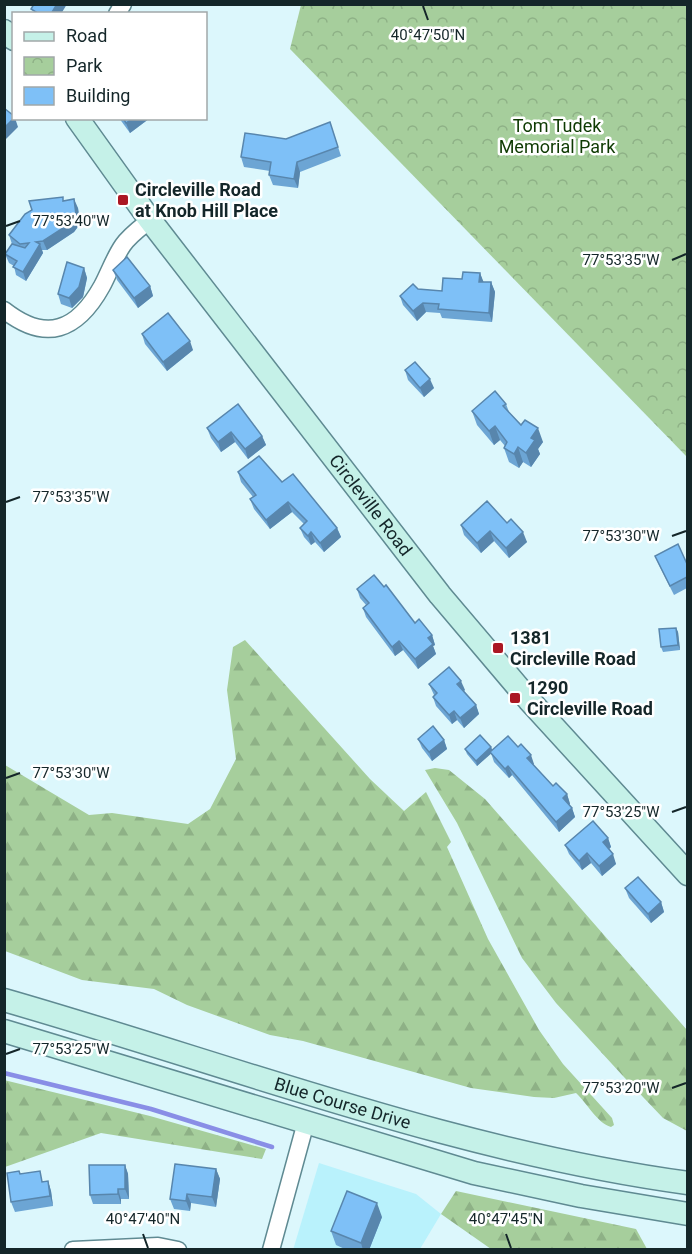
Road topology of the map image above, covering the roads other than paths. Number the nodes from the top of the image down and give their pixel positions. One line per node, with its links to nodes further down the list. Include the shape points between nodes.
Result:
1 (78, 120): 2 (main road, Circleville Road)
2 (150, 220): 3 (street, via 122,246 91,303 64,326 38,329); 4 (main road, Circleville Road, via 440,595)
3 (4, 310)
4 (687, 874)
5 (4, 1000): 8 (main road, Blue Course Drive, via 448,1134 554,1160)
6 (4, 1032): 7 (main road, Blue Course Drive)
7 (306, 1122): 9 (main road, Blue Course Drive, via 515,1182); 12 (street)
8 (687, 1183)
9 (687, 1214)
10 (73, 1250): 11 (street, via 159,1246)
11 (178, 1250)
12 (271, 1250)

